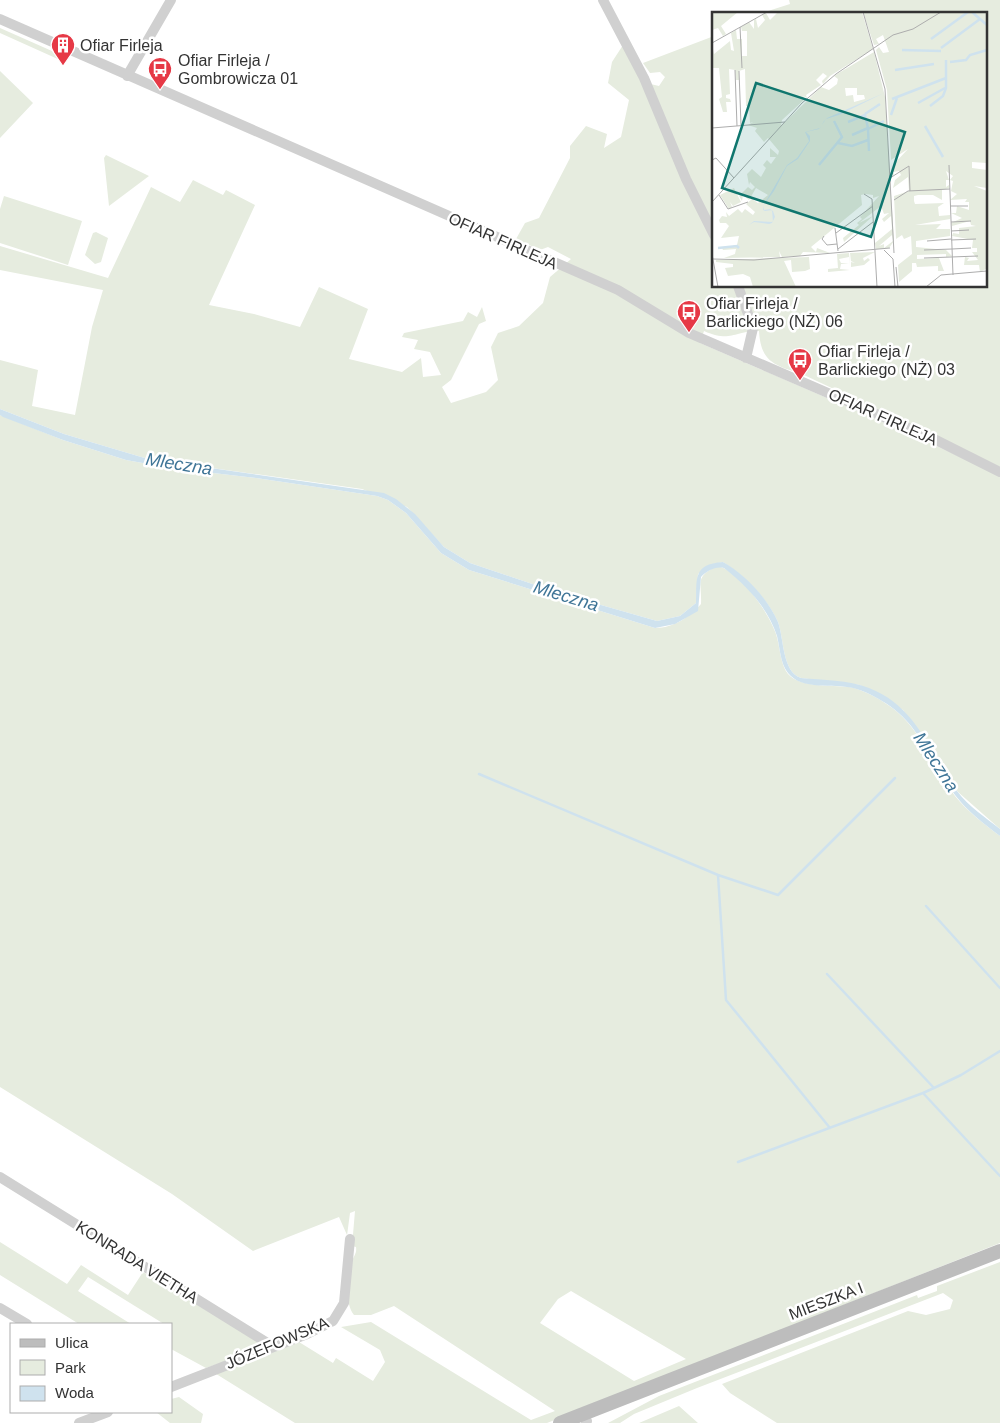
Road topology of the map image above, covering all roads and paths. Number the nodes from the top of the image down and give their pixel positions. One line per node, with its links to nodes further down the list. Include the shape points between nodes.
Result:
1 (171, 0): 4 (street)
2 (603, 0): 5 (street, via 644,78 686,179)
3 (0, 20): 4 (street, OFIAR FIRLEJA)
4 (127, 76): 8 (street, OFIAR FIRLEJA, via 618,290 689,333)
5 (712, 231)
6 (739, 288): 7 (street, via 751,318)
7 (752, 339): 8 (street); 9 (street)
8 (733, 352): 9 (street, OFIAR FIRLEJA)
9 (746, 358): 10 (street, OFIAR FIRLEJA, via 932,438)
10 (1000, 472)
11 (0, 1177): 16 (street, KONRADA VIETHA)
12 (350, 1239): 16 (street, JÓZEFOWSKA, via 344,1303 338,1316 328,1324)
13 (1000, 1251): 17 (street, MIESZKA I)
14 (0, 1308): 15 (street)
15 (25, 1323)
16 (274, 1347): 18 (street, JÓZEFOWSKA)
17 (664, 1384): 20 (street, MIESZKA I); 21 (street, MIESZKA I)
18 (172, 1387)
19 (105, 1413): 22 (street)
20 (565, 1422)
21 (585, 1422)
22 (79, 1423)

